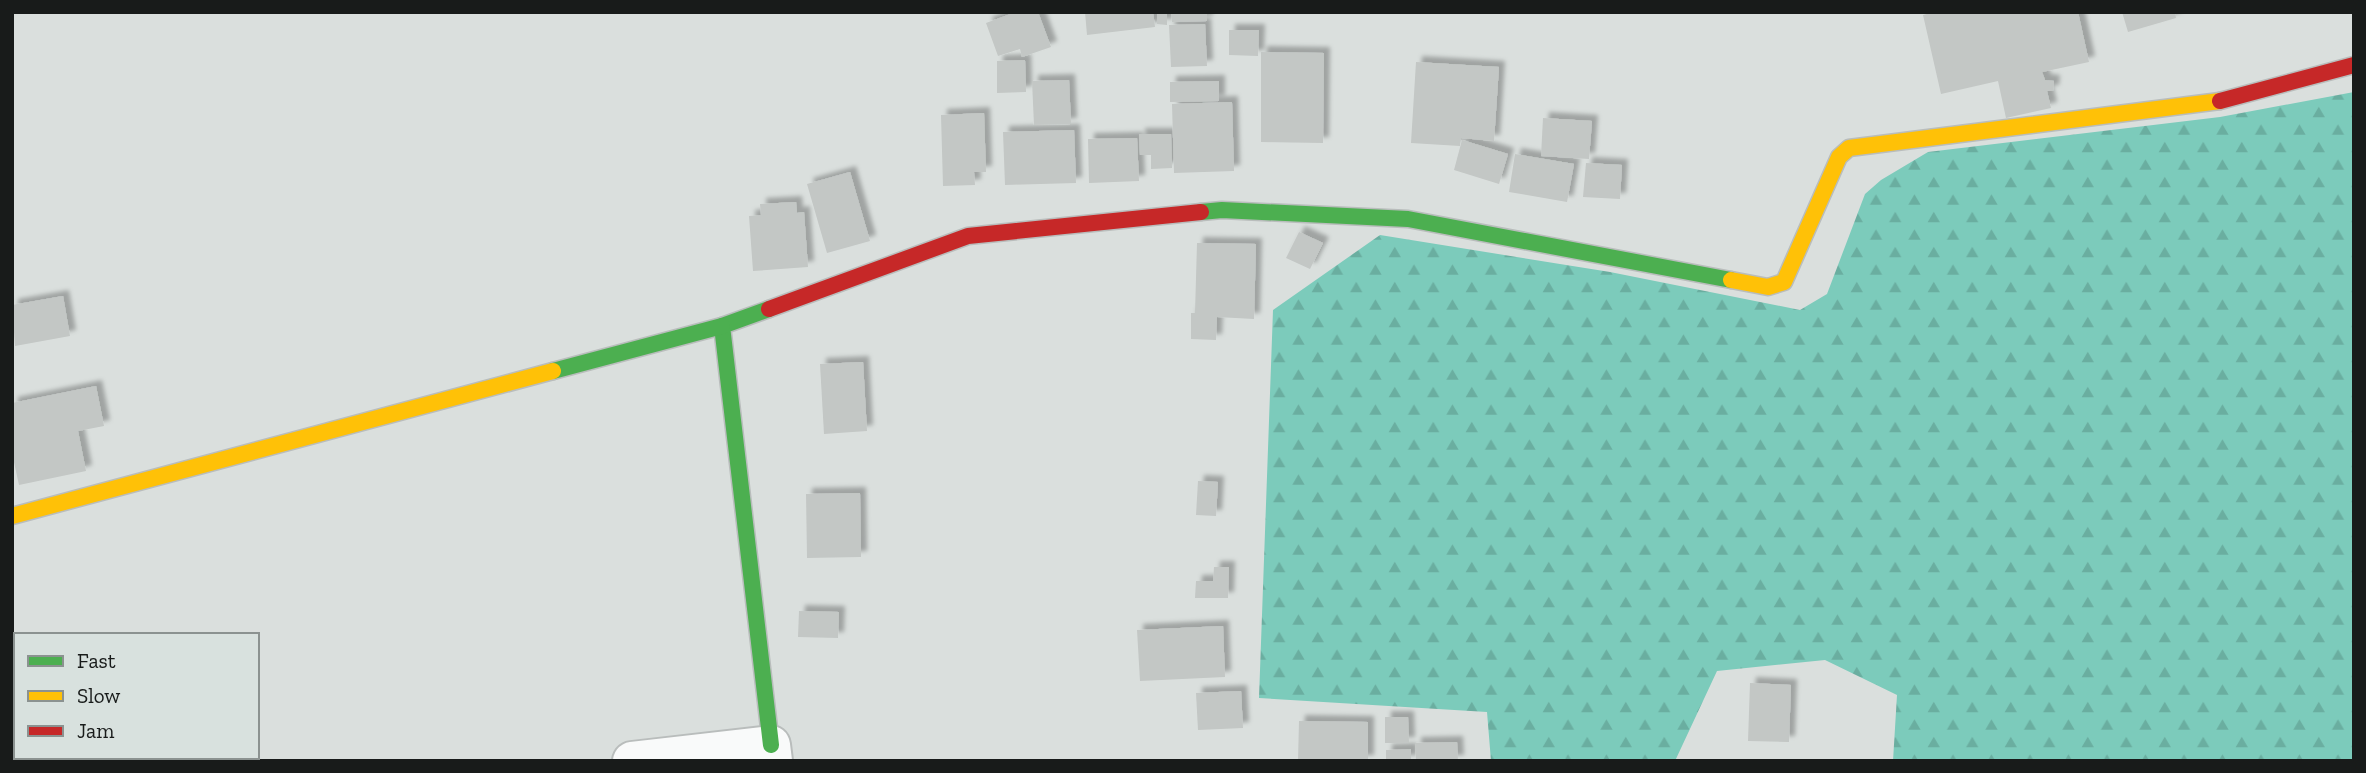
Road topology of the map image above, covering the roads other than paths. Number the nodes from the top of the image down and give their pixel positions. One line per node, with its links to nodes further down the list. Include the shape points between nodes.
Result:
1 (2354, 65): 2 (street, via 2214,102 1849,148 1839,157 1784,282 1768,287 1408,219 1222,210 968,236)
2 (722, 326): 3 (street); 4 (street)
3 (12, 516)
4 (772, 753): 5 (street)
5 (632, 761)

